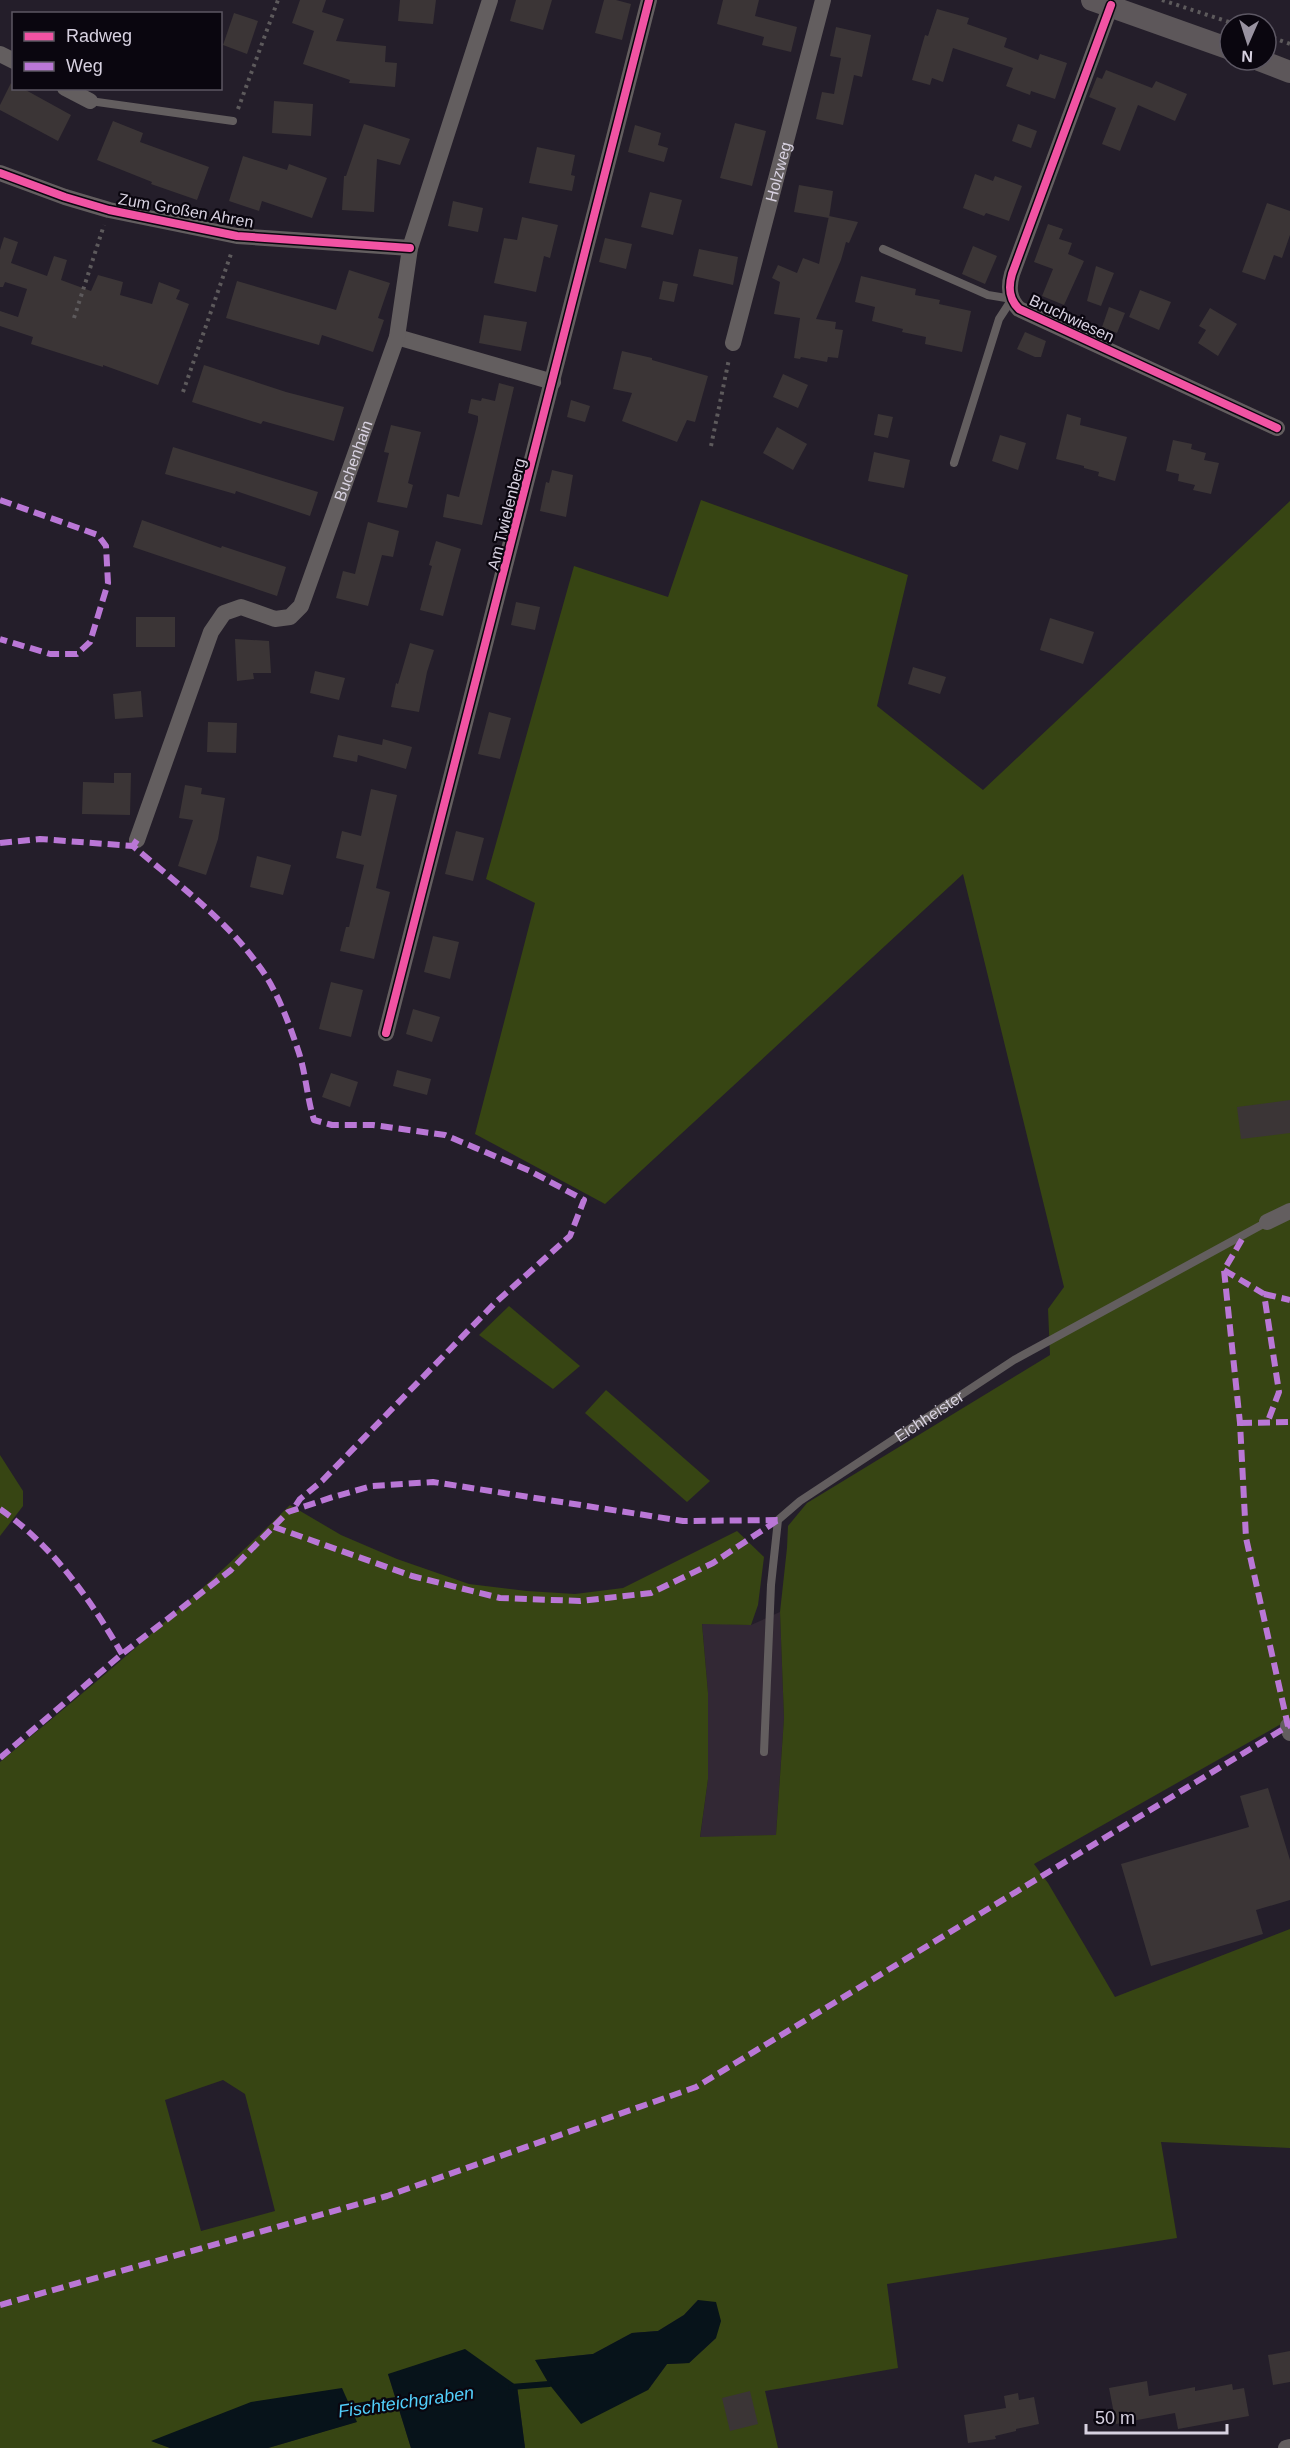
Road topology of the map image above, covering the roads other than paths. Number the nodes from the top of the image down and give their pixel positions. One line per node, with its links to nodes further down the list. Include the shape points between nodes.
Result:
1 (490, 0): 10 (street, Buchenhain)
2 (650, 0): 15 (street, Am Twielenberg)
3 (823, 0): 14 (street, Holzweg)
4 (1102, 3): 5 (main road); 12 (street, Bruchwiesen, via 1012,274)
5 (1218, 45)
6 (69, 90): 7 (street)
7 (90, 101): 8 (lane)
8 (233, 122)
9 (0, 173): 10 (street, Zum Großen Ahren, via 109,210 237,236)
10 (410, 248): 13 (street, Buchenhain)
11 (883, 249): 12 (lane, via 988,295)
12 (1012, 299): 16 (street, Bruchwiesen, via 1019,309); 17 (lane, via 999,319)
13 (397, 337): 15 (street); 18 (street, Buchenhain, via 301,606 290,617 275,619 241,607 224,613 212,632)
14 (733, 343)
15 (553, 382): 19 (street, Am Twielenberg)
16 (1277, 428)
17 (954, 463)
18 (137, 840)
19 (386, 1033)
20 (1290, 1211): 21 (street, Eichheister)
21 (1267, 1222): 22 (lane, Eichheister, via 1014,1360 800,1501 778,1520 771,1585)
22 (764, 1752)

